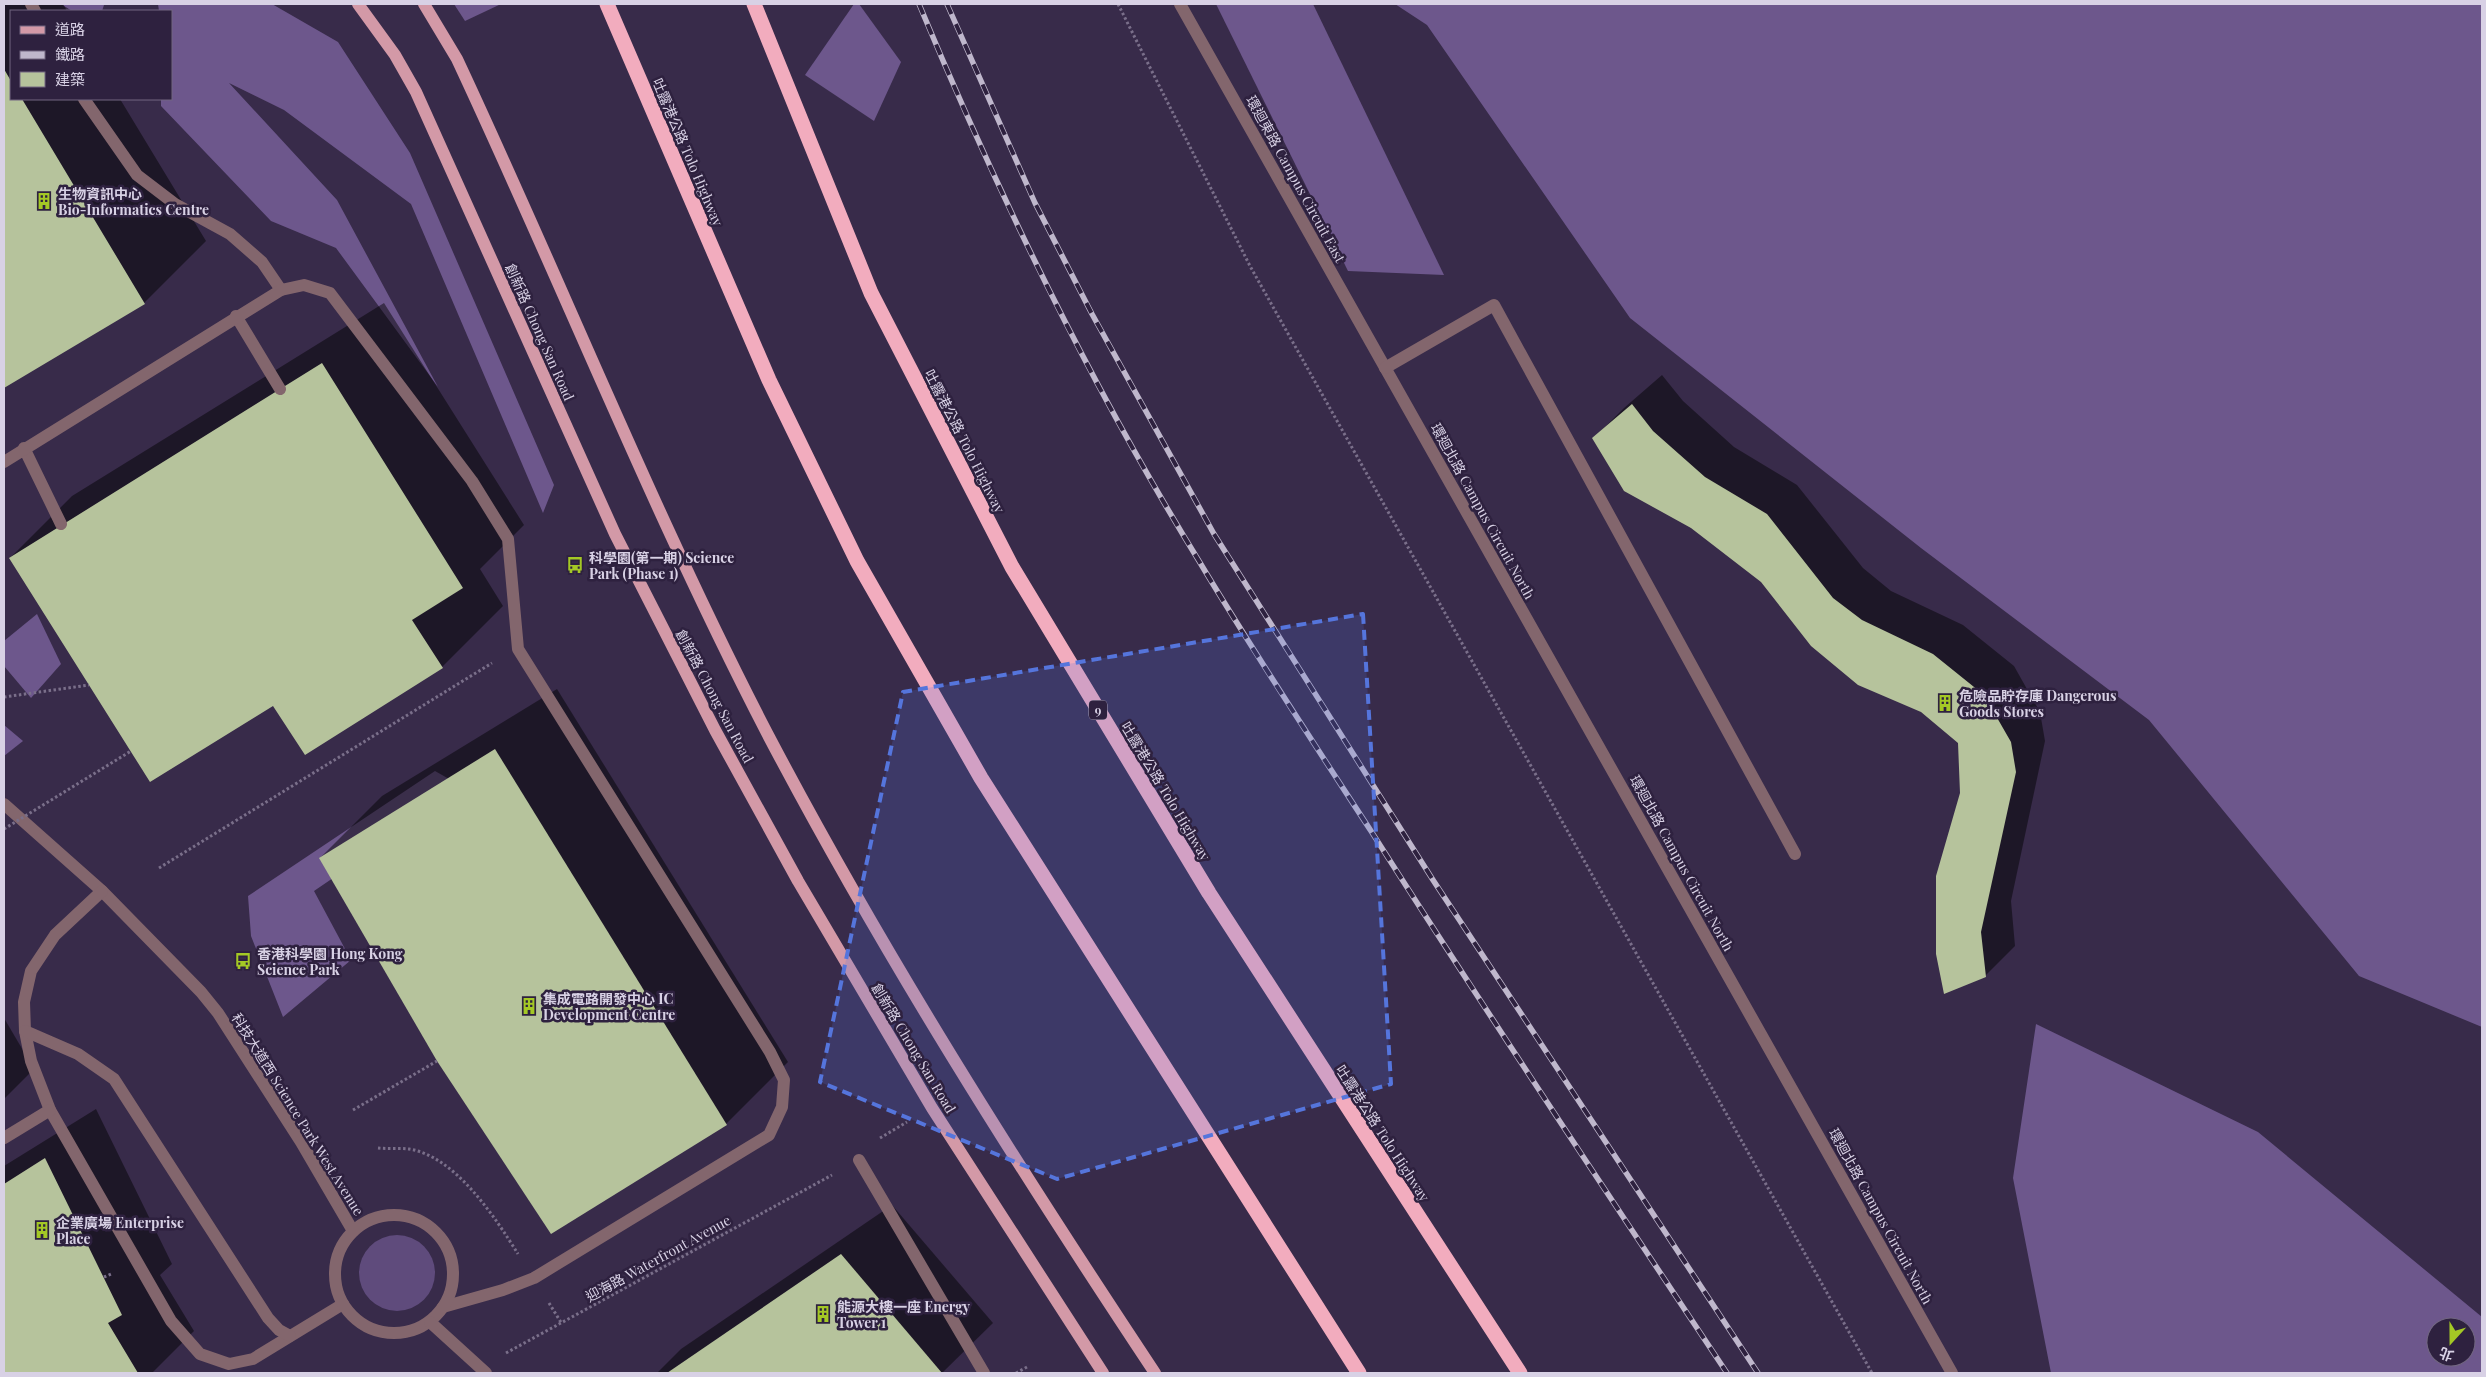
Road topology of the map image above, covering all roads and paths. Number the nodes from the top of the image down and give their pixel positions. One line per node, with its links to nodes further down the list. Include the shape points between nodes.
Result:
1 (358, 4): 42 (main road, 創新路 Chong San Road, via 395,55 416,92 619,542 715,730 798,881 932,1108)
2 (424, 4): 43 (main road, 創新路 Chong San Road, via 461,67 662,516 767,732 846,878 962,1076)
3 (606, 4): 44 (highway, 吐露港公路 Tolo Highway, via 769,380 857,561 981,778)
4 (754, 4): 45 (highway, 吐露港公路 Tolo Highway / 9, via 871,293 1012,568 1209,893)
5 (1118, 4): 46 (path, via 1250,266)
6 (1180, 4): 10 (street, 環迴東路 Campus Circuit East)
7 (85, 100): 8 (street, via 137,175 175,204 230,234 262,262)
8 (280, 290): 9 (street); 15 (street, via 304,285 330,293 472,481 508,539)
9 (236, 316): 11 (street); 12 (street)
10 (1385, 368): 21 (street, via 1494,305); 47 (street, 環迴北路 Campus Circuit North)
11 (280, 390)
12 (24, 448): 13 (street); 14 (street)
13 (4, 462)
14 (61, 524)
15 (518, 649): 22 (path); 32 (street, via 770,1052 784,1080 782,1107 769,1135)
16 (89, 685): 17 (path)
17 (4, 697)
18 (131, 751): 20 (path, bridge)
19 (4, 804): 23 (street, 科技大道西 Science Park West Avenue)
20 (4, 829)
21 (1795, 854)
22 (159, 868)
23 (102, 891): 24 (street, via 55,934 32,971 24,1002); 31 (street, 科技大道西 Science Park West Avenue, via 218,1013 301,1142)
24 (25, 1031): 26 (street, via 33,1069); 37 (street, via 78,1054 114,1079 268,1318)
25 (437, 1061): 27 (path)
26 (50, 1110): 28 (street); 37 (street, via 171,1321 200,1354 229,1364 253,1359)
27 (353, 1110)
28 (4, 1138)
29 (378, 1148): 32 (path, via 410,1150 432,1158 462,1180 500,1226)
30 (859, 1160): 36 (path, 迎海路 Waterfront Avenue); 40 (street)
31 (353, 1231): 33 (street, 科技大道西 Science Park West Avenue, via 341,1246 335,1266 336,1286); 34 (street, 科技大道西 Science Park West Avenue, via 368,1220 387,1215 416,1219 440,1235 450,1252 454,1271 451,1290)
32 (534, 1278): 34 (street); 36 (path)
33 (343, 1304): 35 (street, 科技大道西 Science Park West Avenue, via 356,1319 373,1329 392,1333 412,1331); 37 (street)
34 (443, 1307): 35 (street, 科技大道西 Science Park West Avenue)
35 (430, 1322): 39 (street)
36 (562, 1324): 39 (path, 迎海路 Waterfront Avenue)
37 (290, 1336)
38 (1027, 1367): 41 (path)
39 (483, 1370)
40 (984, 1373)
41 (1016, 1373)
42 (1103, 1373)
43 (1155, 1373)
44 (1359, 1373)
45 (1520, 1373)
46 (1872, 1373)
47 (1952, 1373)

